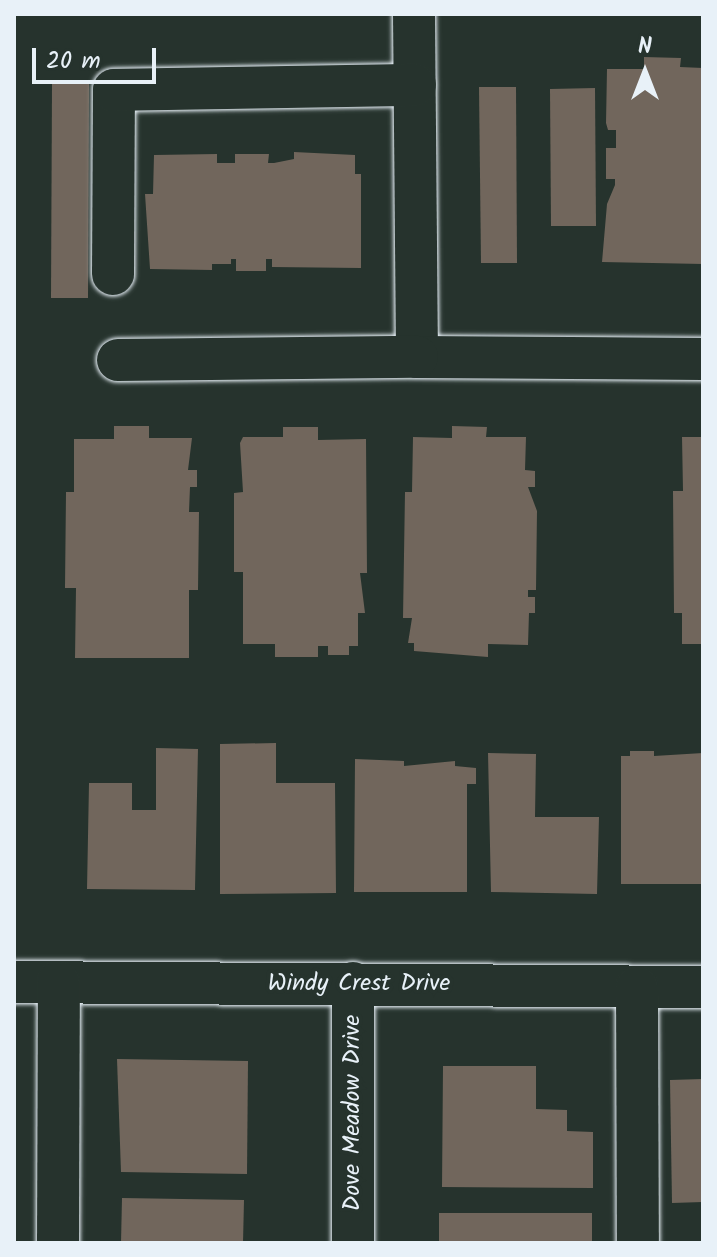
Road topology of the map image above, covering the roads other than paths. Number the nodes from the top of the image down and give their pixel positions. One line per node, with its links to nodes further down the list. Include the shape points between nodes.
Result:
1 (414, 14): 2 (street)
2 (415, 85): 3 (street, via 114,90); 4 (street)
3 (113, 274)
4 (417, 357): 5 (street); 6 (street)
5 (703, 359)
6 (118, 360)
7 (14, 982): 8 (street, Windy Crest Drive)
8 (59, 982): 9 (street, Windy Crest Drive); 12 (street)
9 (353, 983): 10 (street, Windy Crest Drive); 13 (street, Dove Meadow Drive)
10 (637, 987): 11 (street, Windy Crest Drive); 14 (street)
11 (703, 987)
12 (58, 1243)
13 (353, 1243)
14 (638, 1243)

